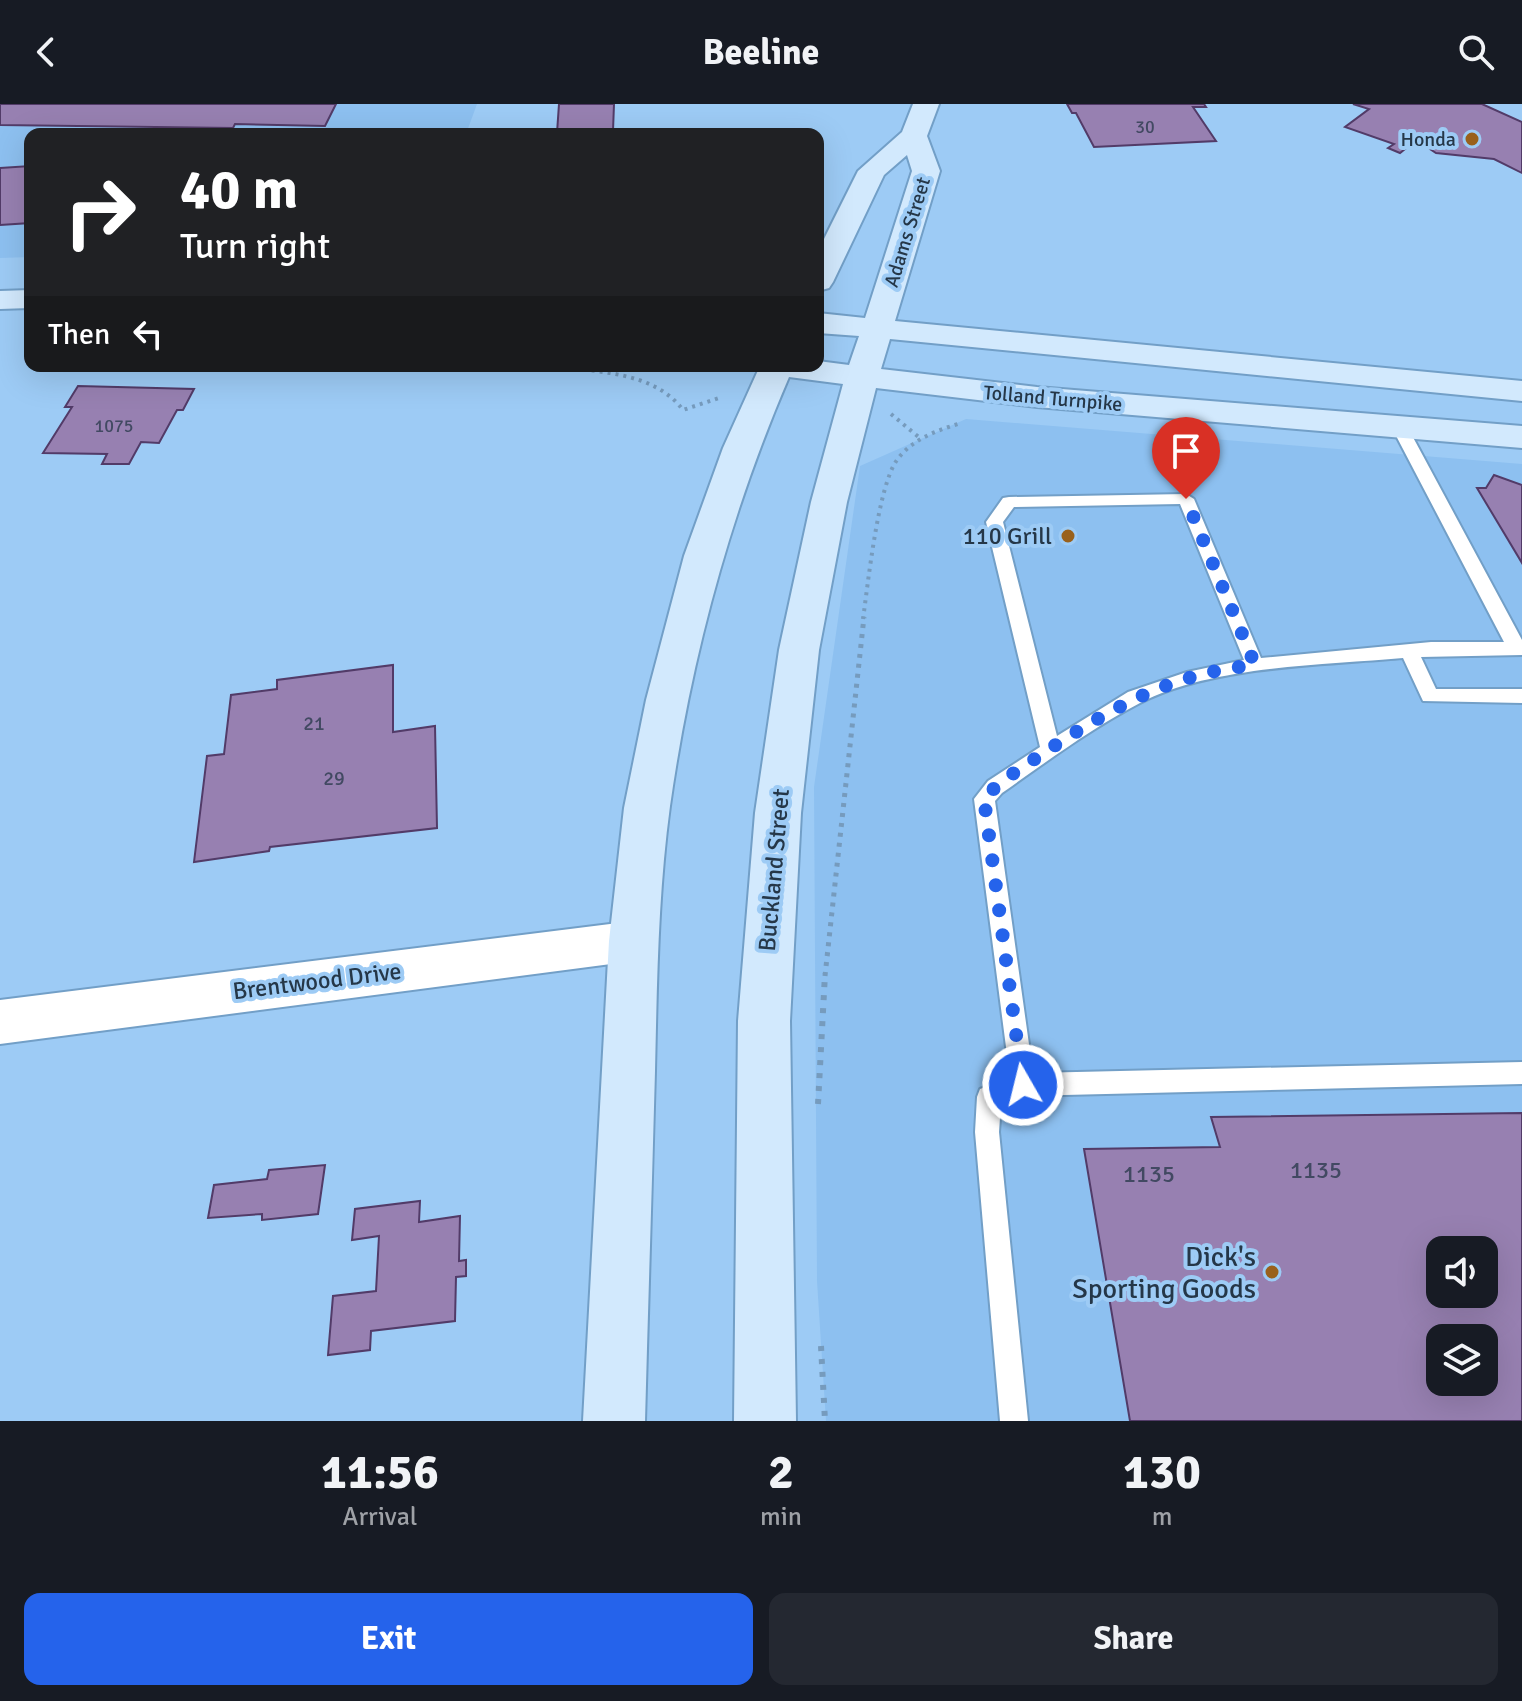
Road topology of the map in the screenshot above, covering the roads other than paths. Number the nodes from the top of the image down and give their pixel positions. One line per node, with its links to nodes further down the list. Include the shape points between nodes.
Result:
1 (926, 104): 2 (main road, Adams Street)
2 (914, 136): 3 (main road, Adams Street, via 872,171); 7 (main road, Adams Street, via 926,171)
3 (824, 270)
4 (24, 299): 5 (main road)
5 (0, 300)
6 (824, 324): 7 (main road)
7 (877, 329): 10 (main road, Buckland Street); 11 (main road)
8 (774, 372): 19 (main road, via 715,516 682,634 647,808)
9 (823, 372): 10 (main road, Tolland Turnpike)
10 (862, 377): 12 (main road, Tolland Turnpike); 24 (main road, Buckland Street, via 814,570 778,813 763,1035)
11 (1522, 391)
12 (1400, 428): 13 (main road, Tolland Turnpike); 14 (lane)
13 (1522, 437)
14 (1520, 648): 15 (lane)
15 (1409, 651): 16 (lane); 17 (lane, via 1430,696)
16 (1255, 665): 18 (lane, via 1135,697); 18 (lane, via 1186,499 1009,502 994,522)
17 (1522, 696)
18 (1050, 749): 22 (lane, via 984,799)
19 (634, 941): 20 (street, Brentwood Drive); 23 (main road)
20 (0, 1022)
21 (1522, 1073): 22 (lane)
22 (1023, 1085): 25 (lane, via 989,1097 987,1132)
23 (614, 1421)
24 (765, 1421)
25 (1014, 1421)

